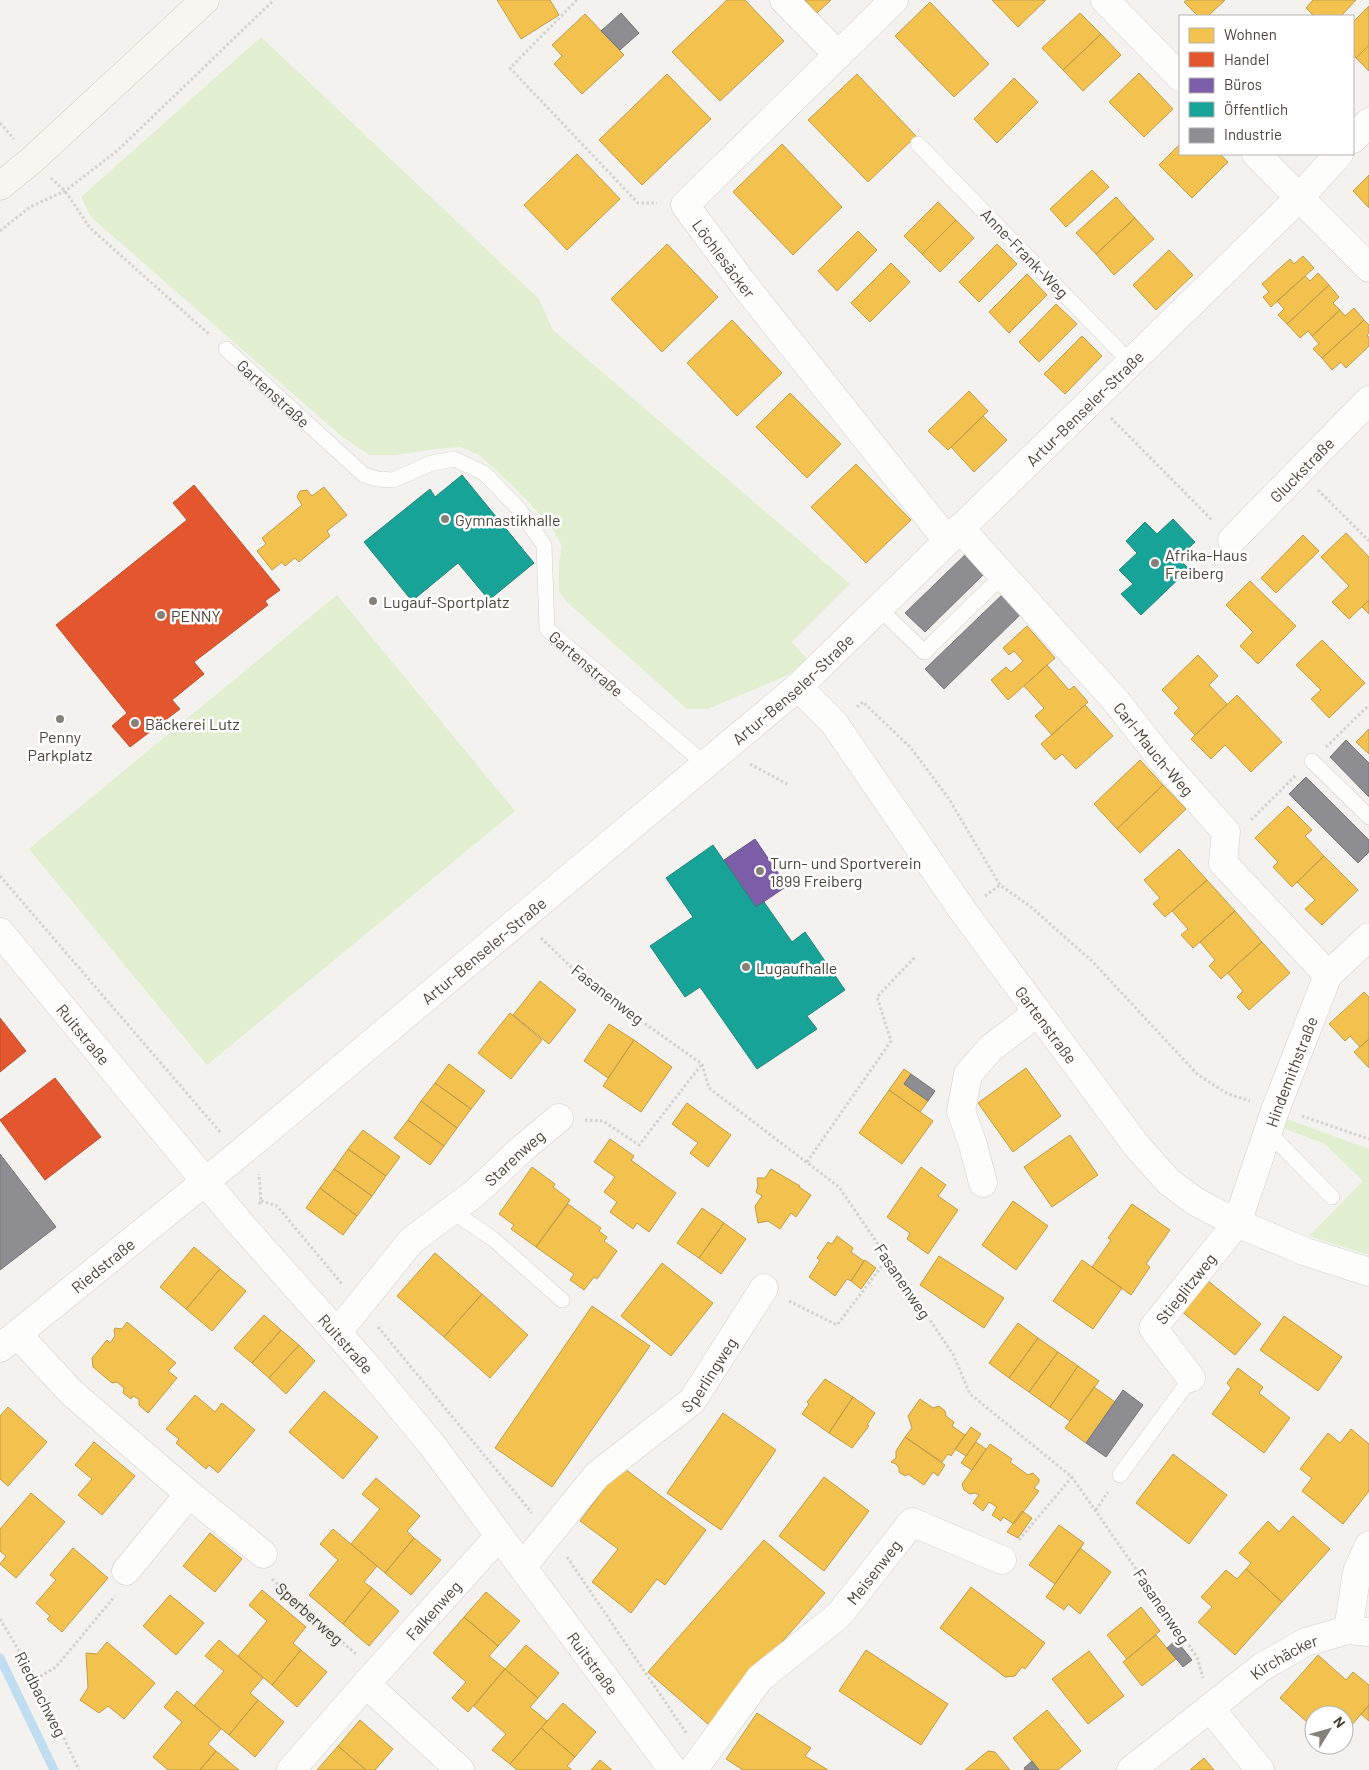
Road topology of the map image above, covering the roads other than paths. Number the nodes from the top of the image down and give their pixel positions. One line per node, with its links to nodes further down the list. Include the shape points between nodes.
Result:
1 (205, 0): 12 (main road)
2 (784, 0): 5 (street)
3 (894, 0): 5 (street, Löchlesäcker)
4 (1104, 0): 6 (street)
5 (838, 55): 18 (street, Löchlesäcker, via 685,205 742,282)
6 (1179, 76)
7 (1369, 122): 8 (street)
8 (1354, 138)
9 (918, 144): 16 (lane, Anne-Frank-Weg)
10 (1257, 155): 13 (street)
11 (1339, 155): 13 (street, Artur-Benseler-Straße)
12 (0, 186)
13 (1299, 198): 14 (street); 16 (street, Artur-Benseler-Straße)
14 (1369, 268)
15 (226, 349): 24 (lane, Gartenstraße, via 364,475 393,480 432,463 454,459 484,472 518,508 544,545 547,629)
16 (1131, 363): 18 (street, Artur-Benseler-Straße)
17 (1369, 400): 19 (street, Gluckstraße)
18 (954, 534): 21 (street, Artur-Benseler-Straße); 28 (street, Carl-Mauch-Weg, via 1116,701 1163,761 1226,832 1223,863)
19 (1232, 540)
20 (995, 583): 21 (lane, via 924,652)
21 (879, 608): 22 (street, Artur-Benseler-Straße)
22 (798, 688): 24 (street, Artur-Benseler-Straße); 29 (street, Gartenstraße, via 834,724 963,911)
23 (1312, 761): 25 (lane)
24 (706, 764): 32 (street, Artur-Benseler-Straße)
25 (1369, 817)
26 (0, 932): 32 (street, Ruitstraße)
27 (1369, 937): 28 (street, Hindemithstraße)
28 (1328, 974): 31 (street, Hindemithstraße)
29 (1038, 1012): 33 (street, via 991,1048 968,1074 961,1111); 36 (street, Gartenstraße, via 1136,1145 1169,1182 1196,1202)
30 (559, 1118): 35 (street, Starenweg)
31 (1272, 1120): 34 (lane); 36 (street, Hindemithstraße)
32 (207, 1181): 40 (street, Ruitstraße); 41 (street, Riedstraße)
33 (983, 1183)
34 (1332, 1197)
35 (452, 1211): 39 (lane, via 492,1239); 40 (street, Starenweg, via 411,1241)
36 (1237, 1223): 37 (street, Gartenstraße, via 1306,1252); 42 (street, Stieglitzweg, via 1153,1328)
37 (1369, 1272)
38 (764, 1288): 49 (street, Sperlingweg, via 692,1400 596,1475)
39 (562, 1300)
40 (337, 1333): 45 (street, Ruitstraße, via 432,1445)
41 (9, 1341): 44 (street)
42 (1192, 1378): 43 (lane, Stieglitzweg)
43 (1120, 1475)
44 (189, 1494): 47 (street); 50 (street)
45 (499, 1536): 49 (street, Ruitstraße); 52 (street, Falkenweg)
46 (1369, 1545): 51 (street, via 1357,1572)
47 (263, 1554)
48 (1002, 1560): 54 (street, Meisenweg, via 912,1522 839,1614 760,1678)
49 (523, 1566): 57 (street, Ruitstraße)
50 (126, 1571)
51 (1359, 1631): 53 (street, Kirchäcker, via 1306,1642 1271,1662)
52 (371, 1678): 55 (street, Falkenweg); 56 (street)
53 (1210, 1708): 58 (street, Kirchäcker); 59 (street)
54 (697, 1764)
55 (291, 1770)
56 (460, 1770)
57 (673, 1770)
58 (1131, 1770)
59 (1260, 1770)

